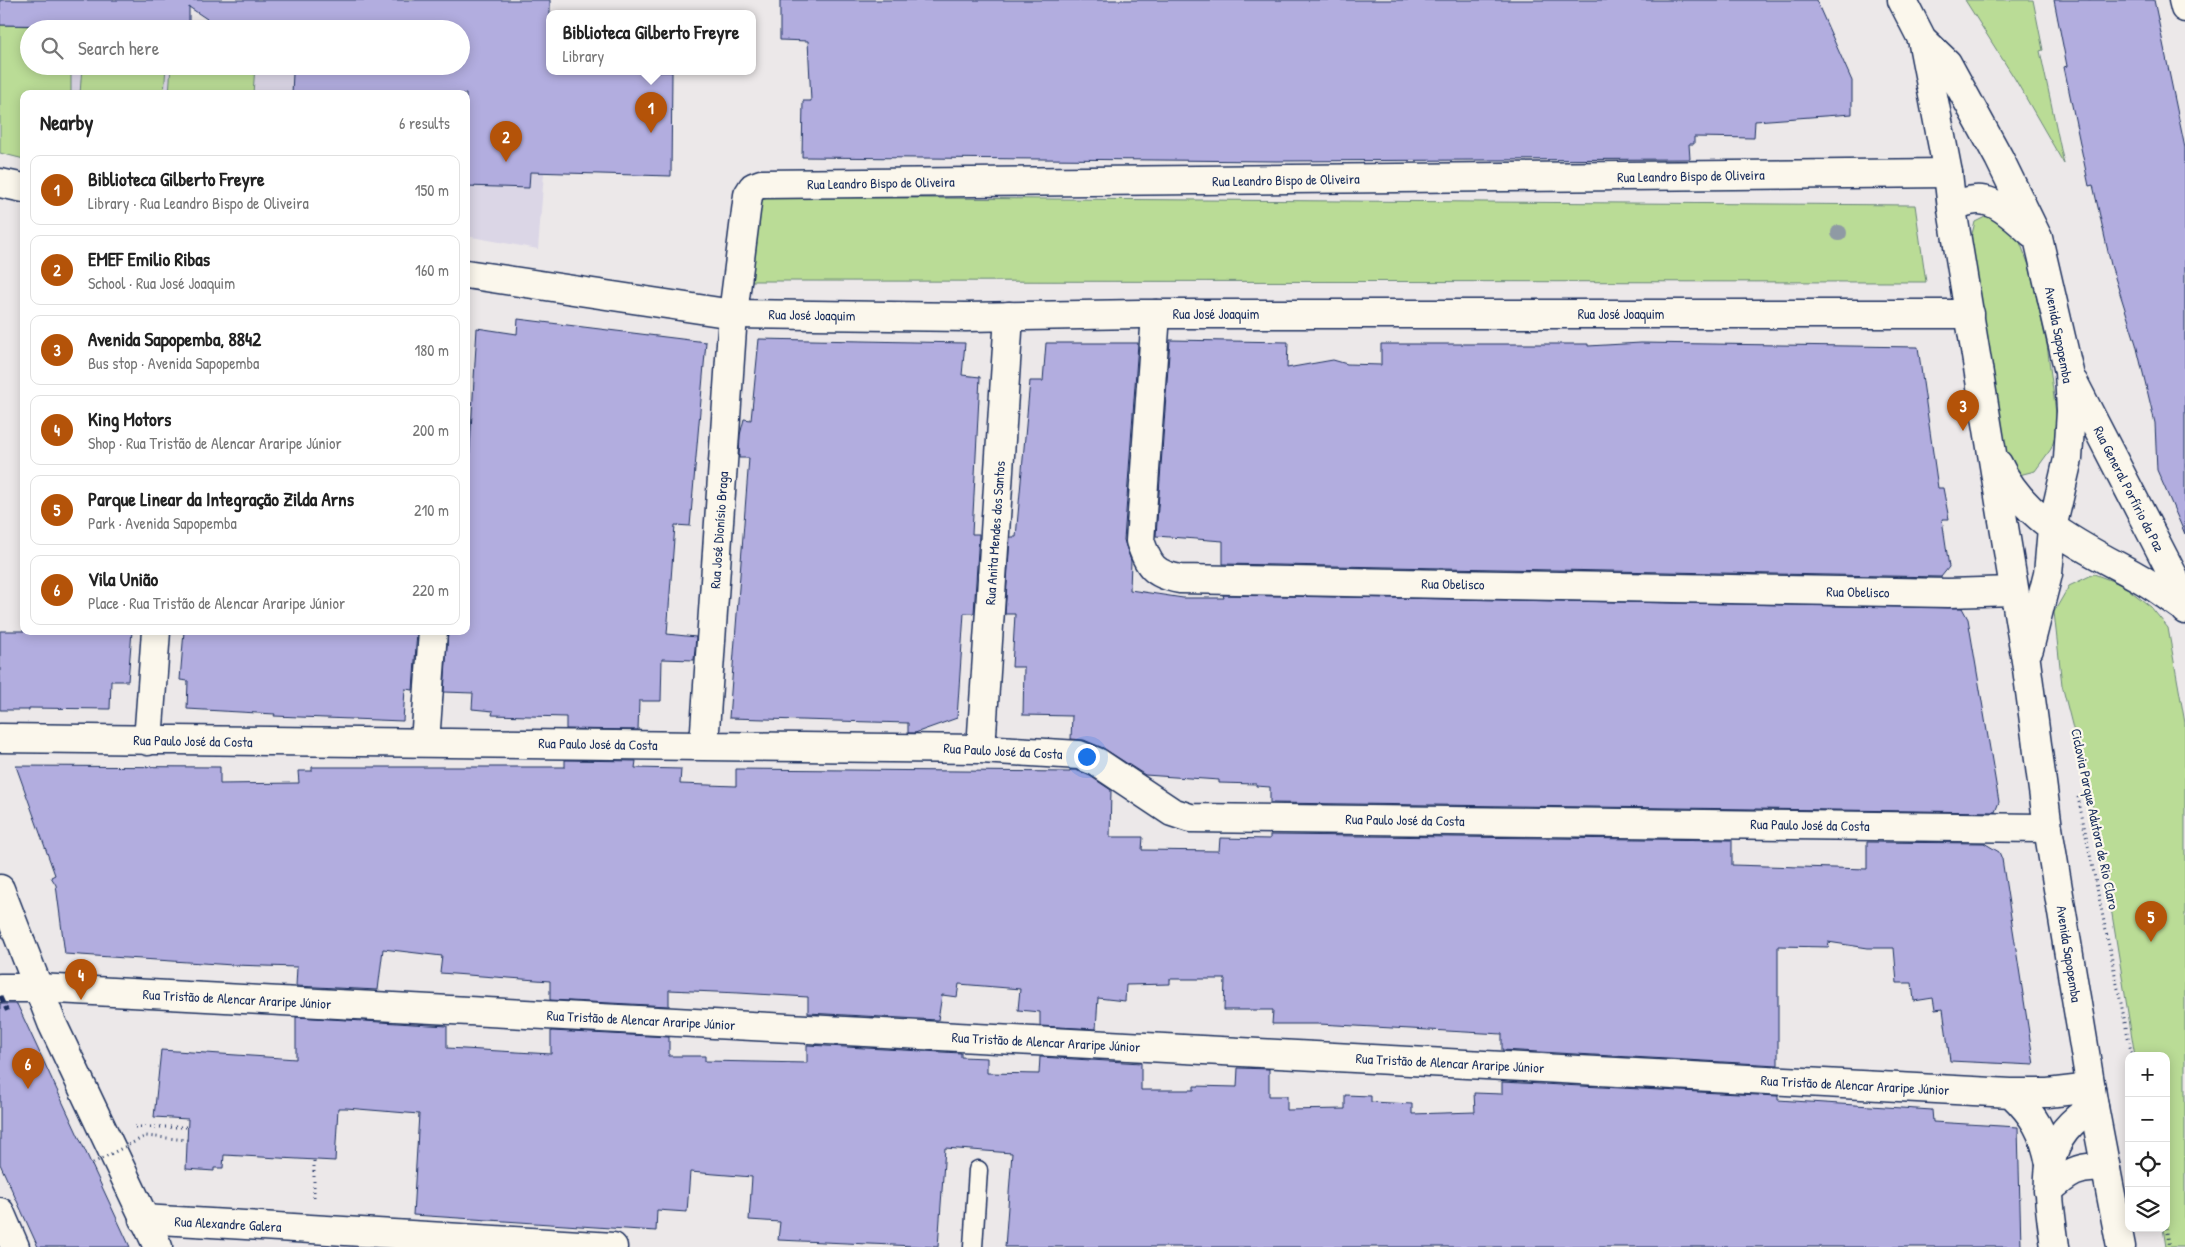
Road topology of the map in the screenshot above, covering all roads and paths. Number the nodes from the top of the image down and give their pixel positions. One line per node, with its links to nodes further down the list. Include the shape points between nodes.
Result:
1 (1902, 0): 4 (street, Avenida Sapopemba)
2 (2183, 0): 3 (street)
3 (2185, 8)
4 (1922, 39): 5 (street, Avenida Sapopemba); 9 (street, Avenida Sapopemba, via 1947,63)
5 (1948, 173): 8 (street, Avenida Sapopemba); 11 (street, Rua Leandro Bispo de Oliveira, via 761,184 753,187 748,195)
6 (0, 183): 7 (street)
7 (20, 187)
8 (1952, 209): 9 (street, via 1973,199 1989,200); 13 (street, Avenida Sapopemba)
9 (2038, 238): 15 (street, Avenida Sapopemba)
10 (470, 275): 11 (street, Rua José Joaquim)
11 (733, 314): 14 (street, Rua José Joaquim); 27 (street, Rua José Dionísio Braga)
12 (1156, 314): 13 (street, Rua José Joaquim); 14 (street, Rua José Joaquim); 19 (street, Rua Obelisco, via 1140,541 1154,570 1165,576 1938,593)
13 (1970, 314): 16 (street, Avenida Sapopemba)
14 (1009, 316): 28 (street, Rua Anita Mendes dos Santos)
15 (2069, 372): 17 (street, Avenida Sapopemba, via 2068,459); 18 (street, Rua General Porfírio da Paz)
16 (1992, 451): 17 (street, Rua General Porfírio da Paz, via 2006,483); 19 (street, Avenida Sapopemba)
17 (2052, 528): 20 (street, Rua General Porfírio da Paz, via 2137,576); 23 (street, Avenida Sapopemba, via 2048,574)
18 (2179, 571): 20 (street, Rua General Porfírio da Paz)
19 (2014, 591): 23 (street, Avenida Sapopemba)
20 (2184, 609)
21 (156, 635): 25 (street)
22 (433, 635): 26 (street)
23 (2026, 660): 30 (street, Avenida Sapopemba)
24 (0, 738): 25 (street, Rua Paulo José da Costa)
25 (148, 741): 26 (street, Rua Paulo José da Costa)
26 (425, 742): 27 (street, Rua Paulo José da Costa)
27 (704, 745): 28 (street, Rua Paulo José da Costa)
28 (981, 749): 30 (street, Rua Paulo José da Costa, via 1079,755 1097,762 1172,812 1190,818)
29 (2077, 793): 34 (path, Ciclovia Parque Adutora de Rio Claro)
30 (2048, 828): 36 (street, Avenida Sapopemba)
31 (0, 889): 33 (street)
32 (0, 988): 33 (street, Rua Tristão de Alencar Araripe Júnior)
33 (38, 988): 35 (street, Rua Tristão de Alencar Araripe Júnior); 48 (street)
34 (2131, 1052)
35 (2010, 1093): 36 (street, Rua Tristão de Alencar Araripe Júnior); 42 (street, via 2028,1110 2039,1127)
36 (2093, 1097): 42 (street, via 2064,1131); 44 (street, Avenida Sapopemba)
37 (134, 1127): 38 (path)
38 (188, 1127)
39 (187, 1140): 41 (path, bridge, via 146,1136)
40 (314, 1160): 46 (path)
41 (93, 1163)
42 (2050, 1164): 45 (street)
43 (978, 1170): 53 (lane)
44 (2106, 1170): 45 (street, via 2093,1167 2079,1169); 55 (street, Avenida Sapopemba)
45 (2048, 1191): 54 (street)
46 (313, 1207)
47 (0, 1212): 50 (street)
48 (143, 1219): 51 (street); 52 (street, Rua Alexandre Galera)
49 (2167, 1232): 56 (path)
50 (15, 1247)
51 (158, 1247)
52 (613, 1247)
53 (973, 1247)
54 (2055, 1247)
55 (2121, 1247)
56 (2170, 1247)

